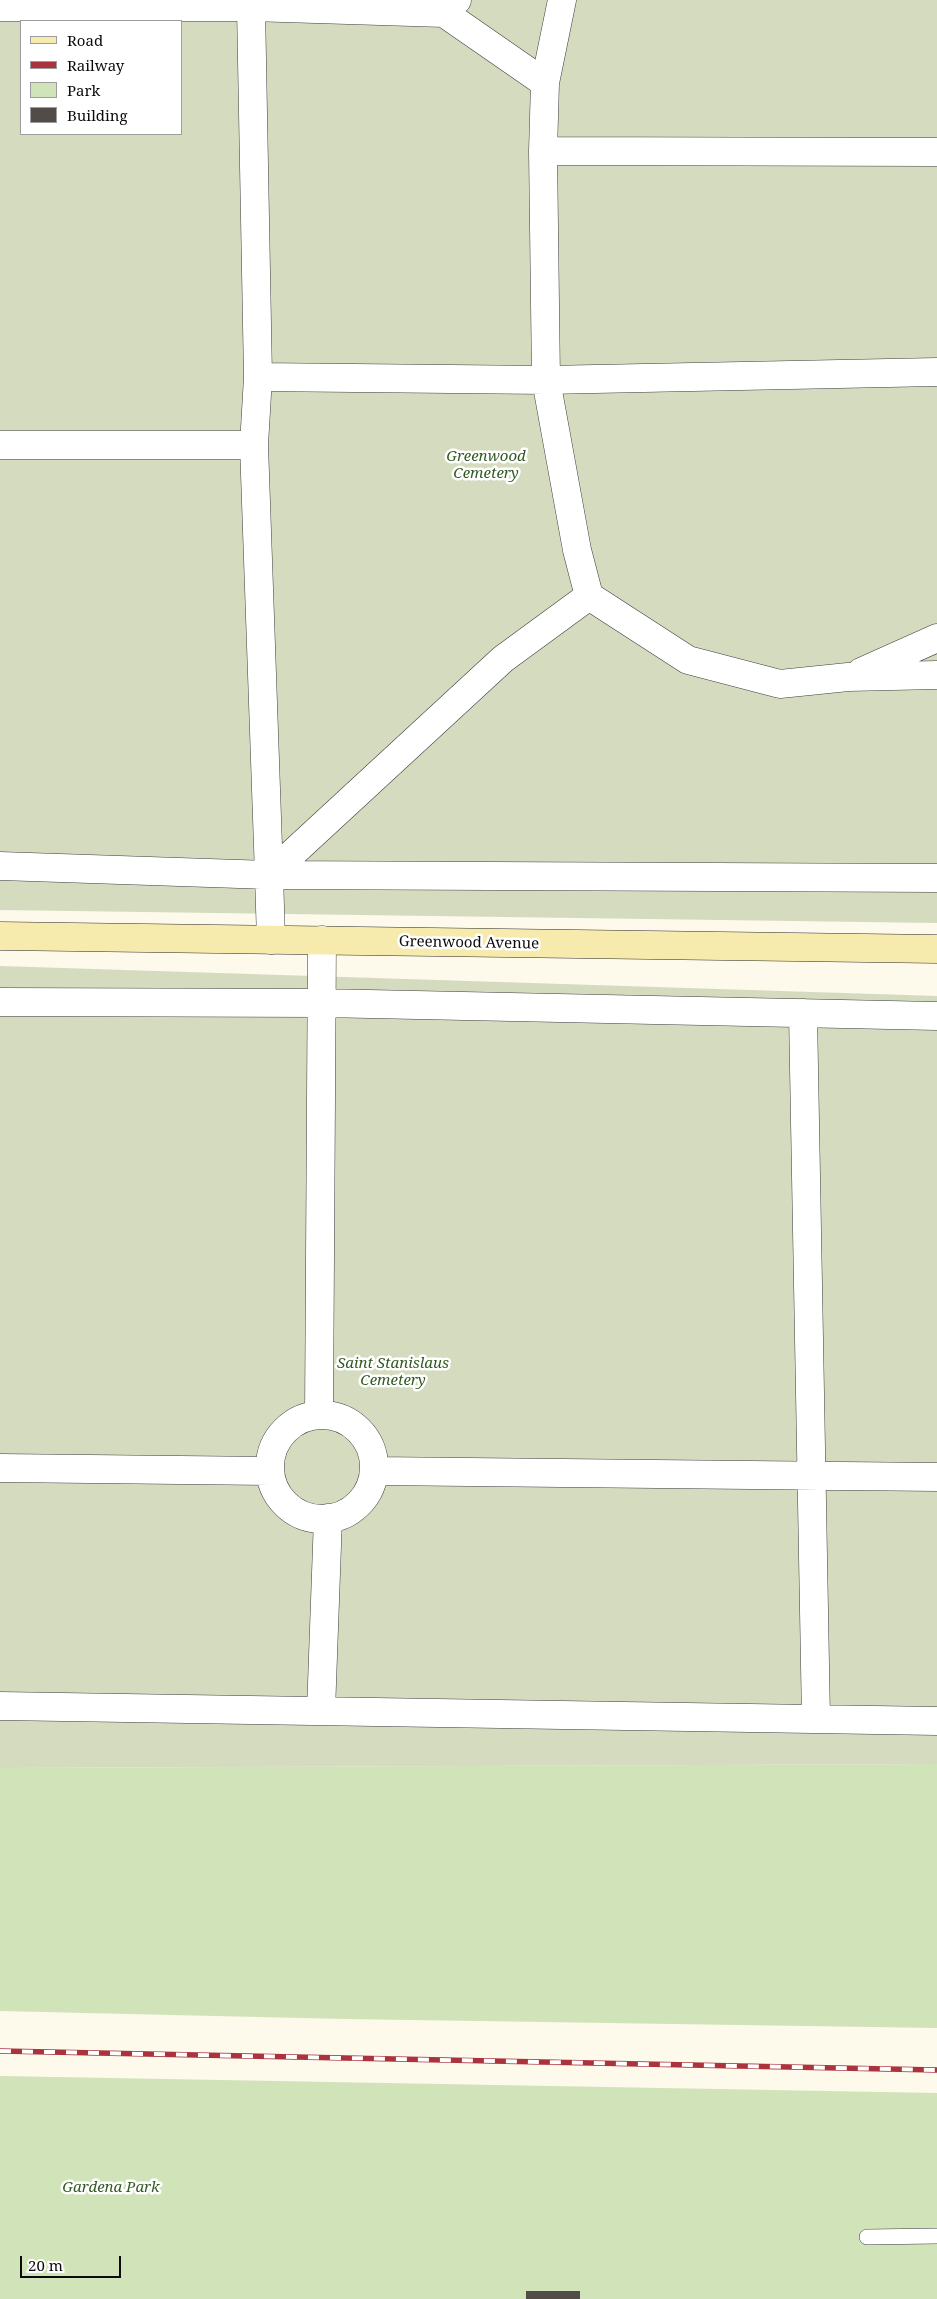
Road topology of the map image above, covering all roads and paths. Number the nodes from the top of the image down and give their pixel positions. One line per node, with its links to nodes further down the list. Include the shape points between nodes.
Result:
1 (562, 0): 5 (street)
2 (251, 4): 3 (street); 4 (street); 9 (street)
3 (450, 6): 5 (street)
4 (0, 7)
5 (545, 83): 6 (street)
6 (543, 151): 7 (street); 10 (street)
7 (937, 152)
8 (937, 372): 10 (street)
9 (258, 377): 10 (street); 12 (street)
10 (546, 380): 13 (street, via 560,468)
11 (0, 445): 12 (street)
12 (254, 445): 18 (street)
13 (589, 596): 16 (street, via 688,660 780,684); 18 (street, via 503,658)
14 (937, 638): 16 (street)
15 (937, 675): 16 (street)
16 (848, 677)
17 (0, 866): 18 (street)
18 (269, 875): 19 (street); 21 (street)
19 (937, 878)
20 (0, 936): 21 (street, Greenwood Avenue)
21 (272, 940): 22 (street, Greenwood Avenue)
22 (322, 940): 23 (street, Greenwood Avenue); 25 (street)
23 (937, 949)
24 (0, 1002): 25 (street)
25 (322, 1004): 26 (street); 28 (street)
26 (803, 1013): 27 (street); 32 (street)
27 (937, 1016)
28 (319, 1414): 30 (street, via 303,1418 278,1439); 31 (street, via 337,1416 353,1424 366,1437 373,1453)
29 (0, 1468): 30 (street)
30 (270, 1470): 34 (street, via 274,1486 293,1510 307,1517)
31 (375, 1471): 32 (street); 34 (street, via 371,1486 352,1510)
32 (811, 1474): 33 (street); 37 (street)
33 (937, 1477)
34 (328, 1518): 36 (street)
35 (0, 1706): 36 (street)
36 (321, 1711): 37 (street)
37 (816, 1719): 38 (street)
38 (937, 1721)
39 (937, 2236): 40 (lane)
40 (867, 2237)

